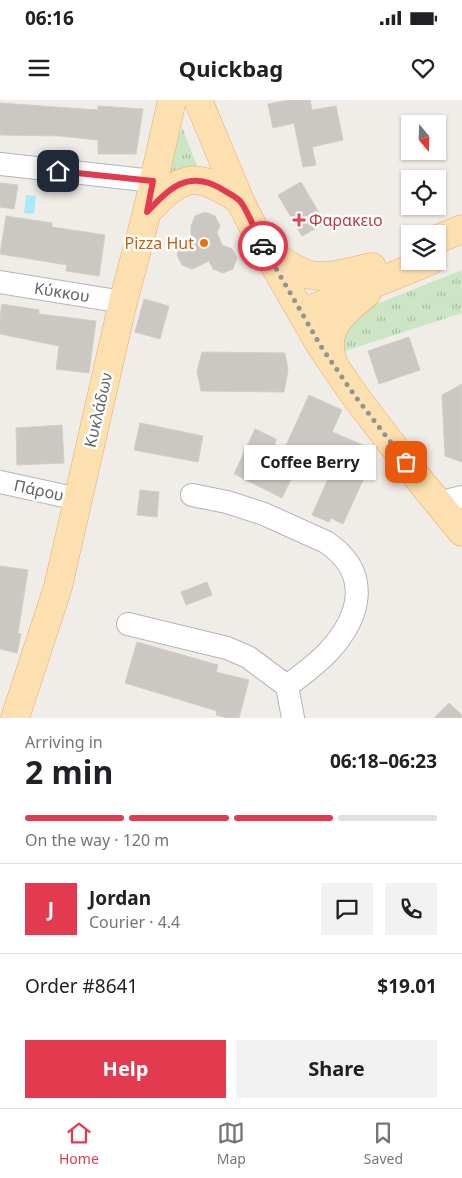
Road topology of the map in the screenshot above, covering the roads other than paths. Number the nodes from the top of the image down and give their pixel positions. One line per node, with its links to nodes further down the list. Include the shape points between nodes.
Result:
1 (172, 100): 4 (main road, Κυκλάδων)
2 (198, 100): 5 (main road)
3 (0, 164): 4 (street)
4 (153, 181): 6 (main road, Κυκλάδων)
5 (240, 200): 6 (main road, via 214,184 186,181 172,188); 9 (main road)
6 (147, 212): 16 (main road, Κυκλάδων)
7 (462, 229): 8 (main road)
8 (446, 236)
9 (262, 244): 14 (main road, via 307,276); 17 (main road)
10 (462, 248): 11 (main road)
11 (446, 255)
12 (401, 257): 14 (main road)
13 (401, 267): 14 (main road)
14 (379, 272): 17 (main road); 18 (main road, via 334,325 330,342)
15 (0, 282): 16 (street, Κύκκου)
16 (123, 302): 21 (main road, Κυκλάδων)
17 (300, 310): 18 (main road)
18 (337, 370): 22 (main road)
19 (0, 482): 21 (street, Πάρου)
20 (192, 495): 25 (street, via 264,514 317,538 335,548 353,571 358,594 346,628 329,651)
21 (78, 499): 26 (main road, Κυκλάδων, via 58,587)
22 (451, 502): 23 (main road)
23 (462, 532)
24 (128, 624): 25 (street, via 226,648 248,657)
25 (287, 686): 27 (street)
26 (15, 718)
27 (293, 718)

